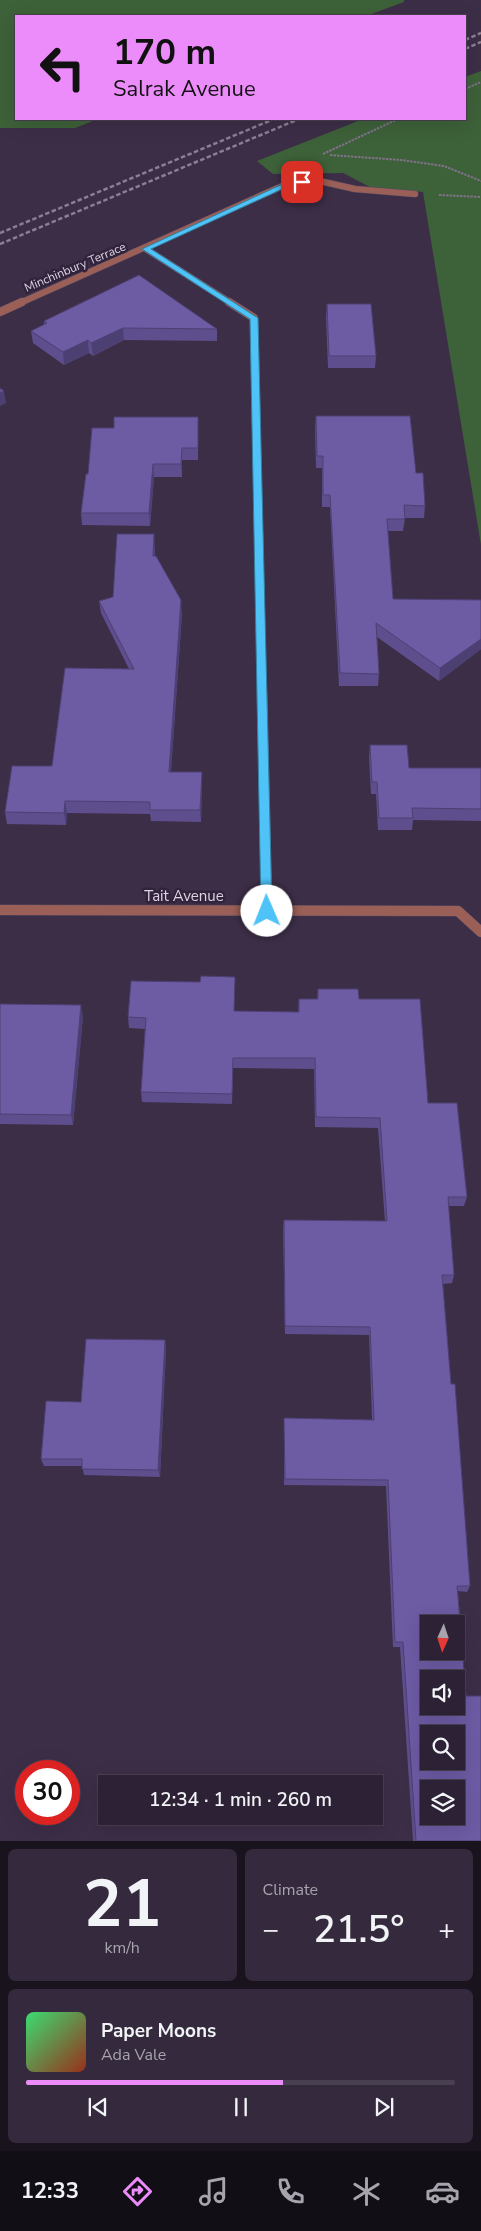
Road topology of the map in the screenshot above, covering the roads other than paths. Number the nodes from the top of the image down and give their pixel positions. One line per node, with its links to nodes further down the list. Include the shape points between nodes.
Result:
1 (415, 194): 2 (street, Minchinbury Terrace, via 355,189 315,180 290,183)
2 (146, 249): 3 (street, Minchinbury Terrace); 5 (street, via 254,318)
3 (0, 312)
4 (0, 910): 5 (street, Tait Avenue)
5 (267, 911): 6 (street, Tait Avenue, via 458,911)
6 (481, 932)

